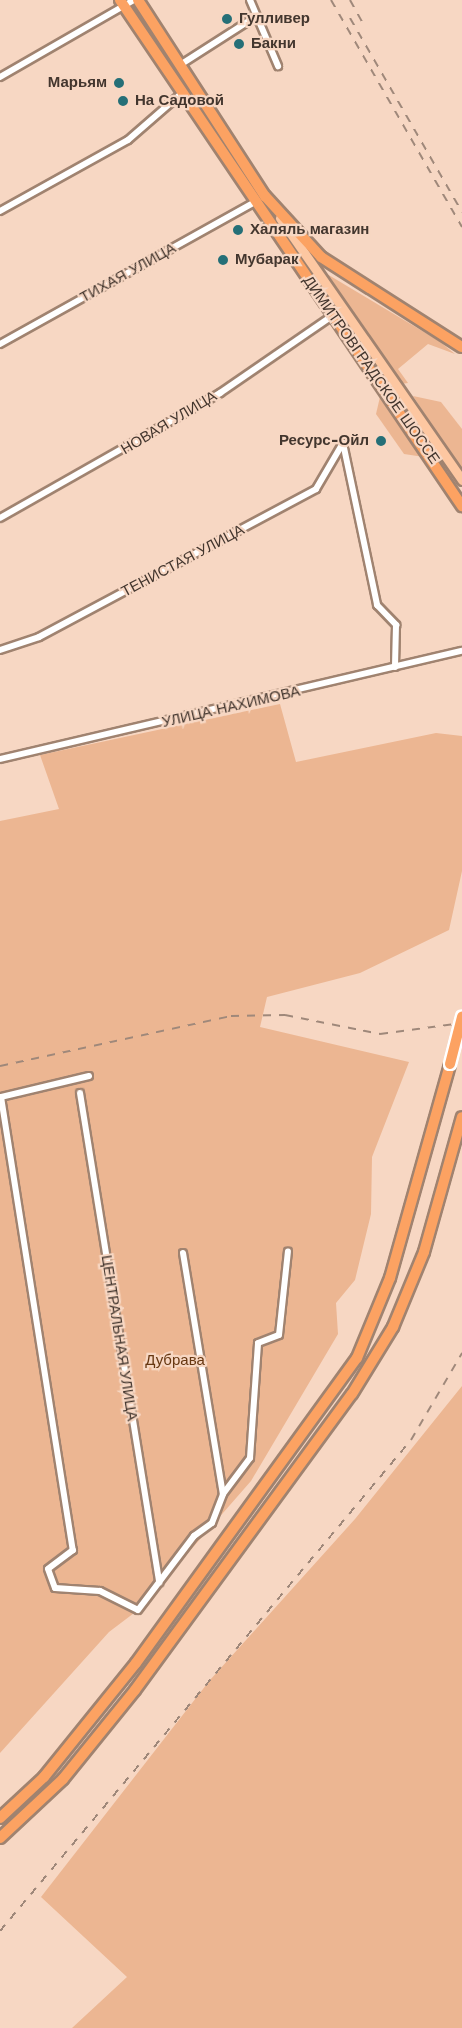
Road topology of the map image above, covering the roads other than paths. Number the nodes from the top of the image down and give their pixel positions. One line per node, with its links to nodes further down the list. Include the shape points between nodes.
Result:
1 (136, 0): 3 (street); 5 (highway, ДИМИТРОВГРАДСКОЕ ШОССЕ)
2 (250, 0): 4 (street)
3 (122, 2): 7 (street); 8 (highway, ДИМИТРОВГРАДСКОЕ ШОССЕ)
4 (255, 17): 5 (street); 6 (street)
5 (180, 65): 9 (highway, ДИМИТРОВГРАДСКОЕ ШОССЕ)
6 (278, 66)
7 (0, 77)
8 (182, 93): 10 (highway, ДИМИТРОВГРАДСКОЕ ШОССЕ); 11 (street, via 128,140)
9 (265, 196): 14 (highway, via 346,276); 15 (main road, ДИМИТРОВГРАДСКОЕ ШОССЕ)
10 (255, 202): 12 (highway, ДИМИТРОВГРАДСКОЕ ШОССЕ); 13 (street, ТИХАЯ УЛИЦА)
11 (0, 211)
12 (332, 316): 16 (highway, ДИМИТРОВГРАДСКОЕ ШОССЕ); 18 (street, НОВАЯ УЛИЦА, via 220,393)
13 (0, 344)
14 (462, 347)
15 (462, 480)
16 (459, 496): 17 (highway, ДИМИТРОВГРАДСКОЕ ШОССЕ)
17 (462, 506)
18 (0, 518)
19 (0, 650): 21 (street, ТЕНИСТАЯ УЛИЦА, via 81,616 316,489 343,443 376,605 396,625)
20 (462, 651): 21 (street, УЛИЦА НАХИМОВА)
21 (394, 667): 22 (street, УЛИЦА НАХИМОВА)
22 (0, 759)
23 (462, 1017): 31 (highway, bridge, via 390,1278 357,1358 136,1663 44,1778)
24 (89, 1076): 30 (street, via 1,1097 73,1550 48,1569 55,1588 100,1591 138,1610)
25 (80, 1093): 30 (street, ЦЕНТРАЛЬНАЯ УЛИЦА)
26 (462, 1117): 32 (highway, via 424,1252 393,1327 352,1394 135,1690 63,1779)
27 (288, 1251): 29 (street, via 279,1335 258,1342 250,1458)
28 (183, 1252): 29 (street)
29 (223, 1494): 30 (street, via 212,1523 194,1536)
30 (159, 1583)
31 (0, 1818)
32 (0, 1838)

